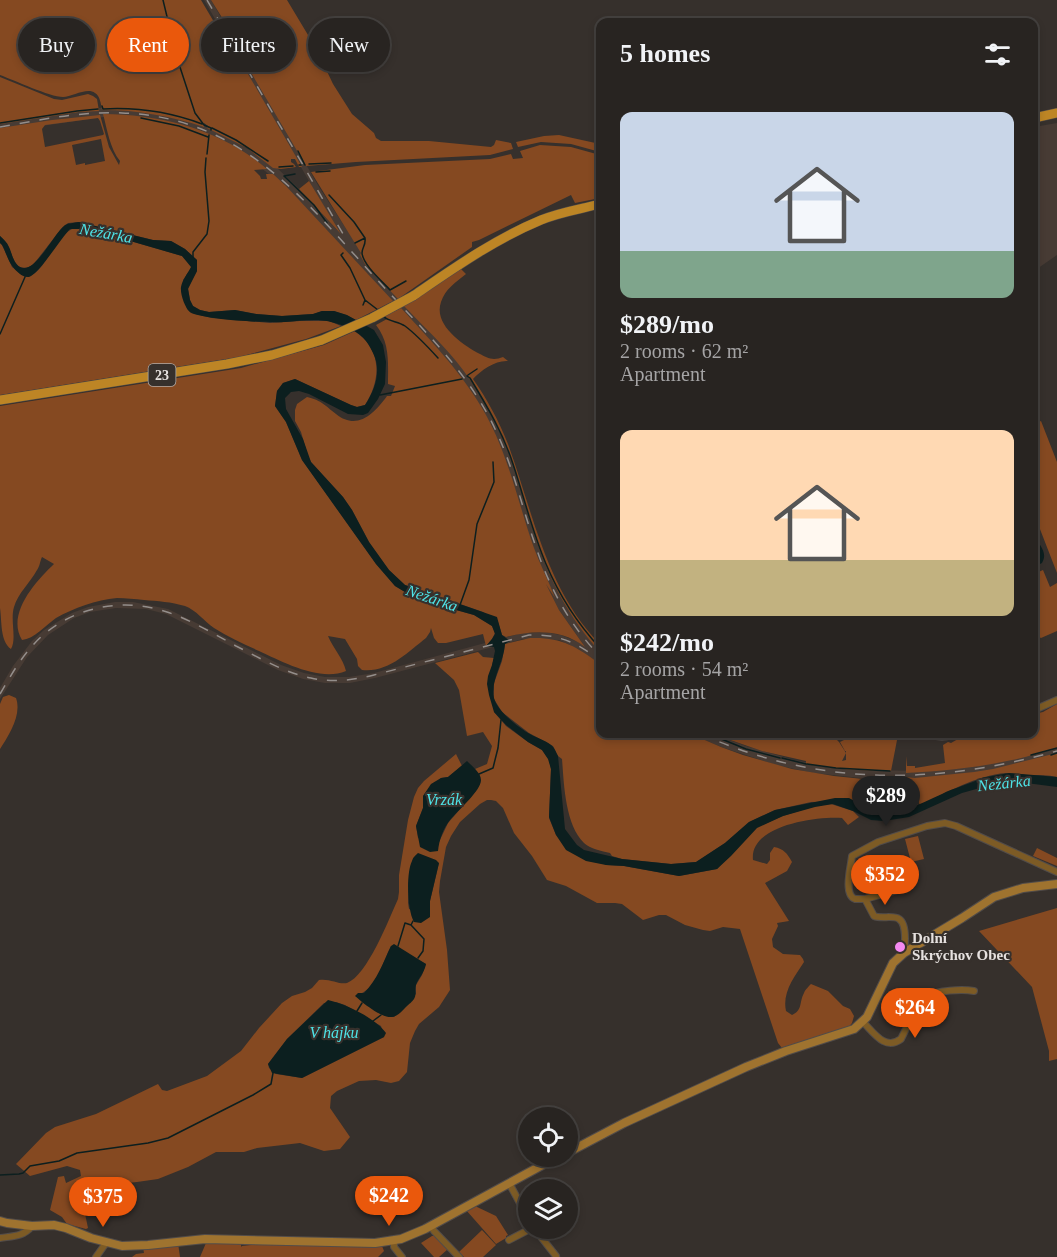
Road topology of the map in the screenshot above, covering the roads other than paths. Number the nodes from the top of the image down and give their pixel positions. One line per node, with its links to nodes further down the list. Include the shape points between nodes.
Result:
1 (1057, 113): 2 (main road)
2 (1038, 117)
3 (596, 205): 4 (main road, 23, bridge, via 543,219 516,232 413,296 322,340 227,364)
4 (0, 400)
5 (1057, 700): 6 (street)
6 (1038, 708)
7 (1057, 872): 10 (street, via 956,826 936,824 878,842 852,856 850,896)
8 (1057, 884): 12 (street, via 994,897)
9 (898, 890): 10 (street)
10 (865, 899): 11 (street, via 874,916 901,920)
11 (905, 941): 12 (street); 13 (street)
12 (918, 944): 13 (street)
13 (904, 953): 15 (street, via 893,963)
14 (974, 991): 15 (street, via 955,990 927,997 901,1039 892,1044 883,1042)
15 (863, 1022): 16 (street, via 849,1031 746,1067)
16 (578, 1147)
17 (539, 1167): 18 (street)
18 (509, 1183): 19 (street); 22 (street)
19 (518, 1200)
20 (0, 1221): 21 (street)
21 (32, 1226): 24 (street, via 24,1234); 28 (street, via 54,1225)
22 (431, 1226): 26 (street); 32 (street)
23 (518, 1236): 27 (street)
24 (0, 1238)
25 (542, 1239): 29 (street)
26 (394, 1240): 28 (street, via 375,1243 205,1239 122,1246); 31 (street)
27 (509, 1240)
28 (106, 1243): 30 (street)
29 (556, 1256)
30 (96, 1257)
31 (402, 1257)
32 (459, 1257)

